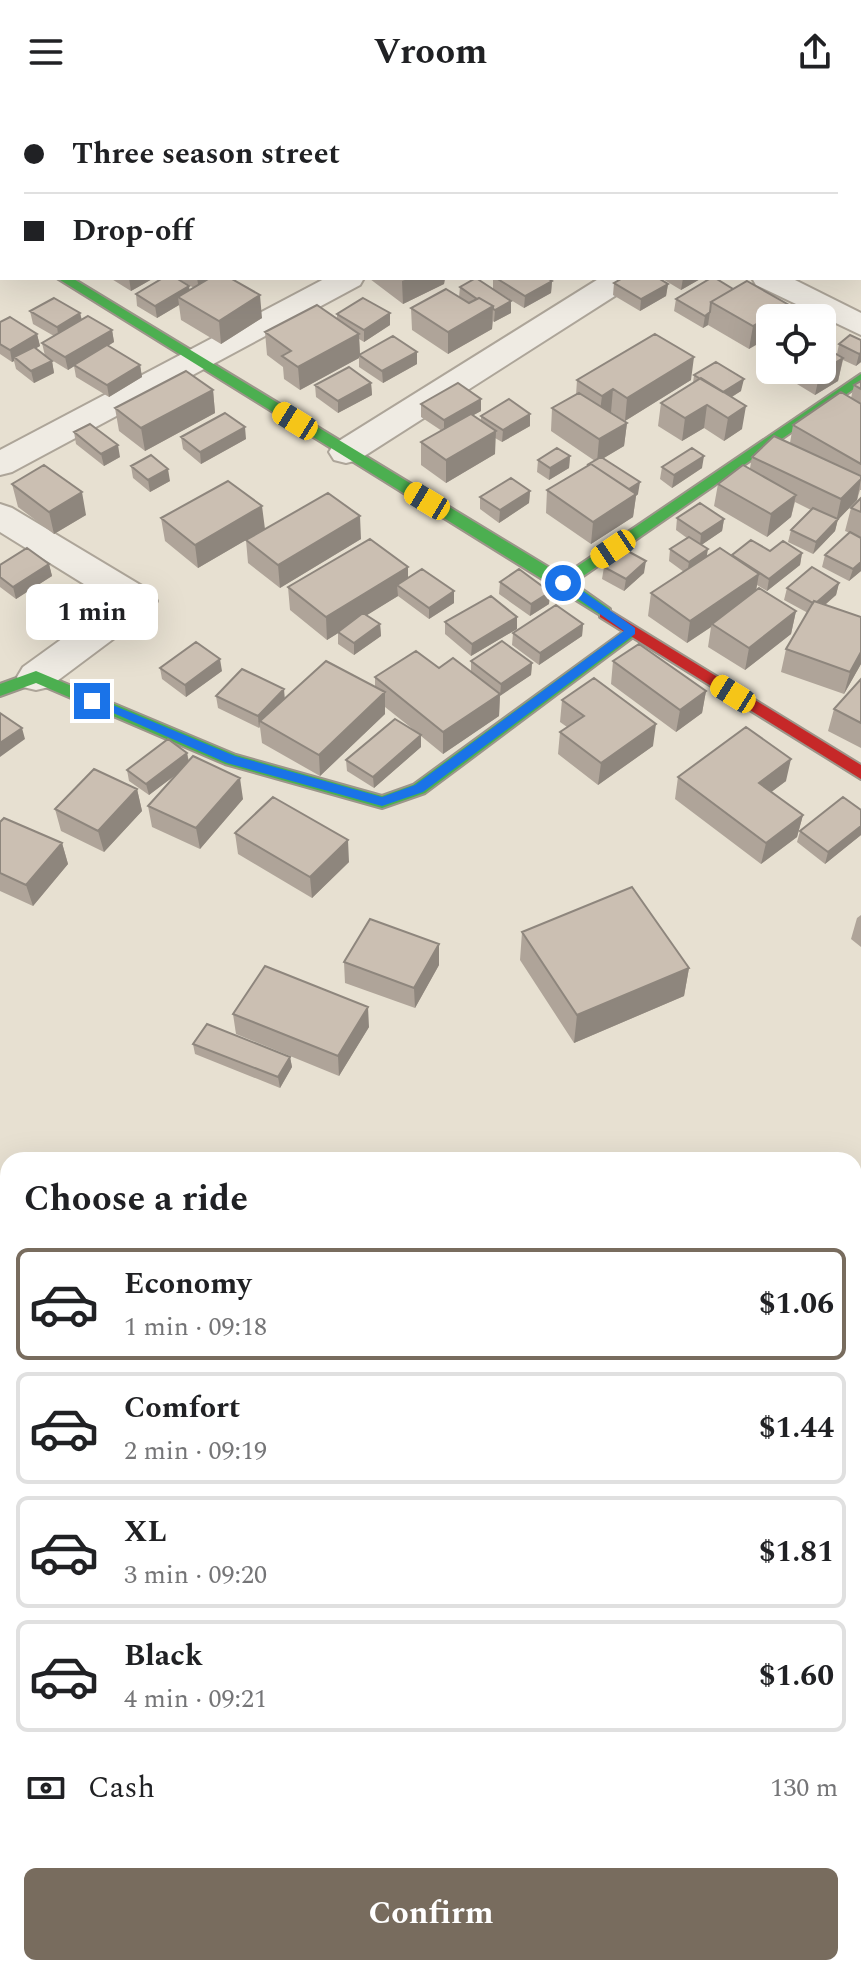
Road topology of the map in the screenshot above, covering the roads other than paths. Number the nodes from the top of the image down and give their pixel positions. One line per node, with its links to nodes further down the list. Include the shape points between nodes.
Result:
1 (66, 280): 6 (street)
2 (345, 280): 6 (street)
3 (618, 280): 8 (street)
4 (771, 280): 5 (street)
5 (861, 325)
6 (193, 359): 8 (street); 9 (street)
7 (861, 378): 11 (street)
8 (346, 452): 11 (street)
9 (0, 464)
10 (0, 516): 13 (street, via 139,601)
11 (563, 583): 12 (street)
12 (631, 631): 13 (street, via 419,789 382,802 231,760); 15 (street)
13 (36, 677): 14 (street)
14 (0, 690)
15 (861, 773)

